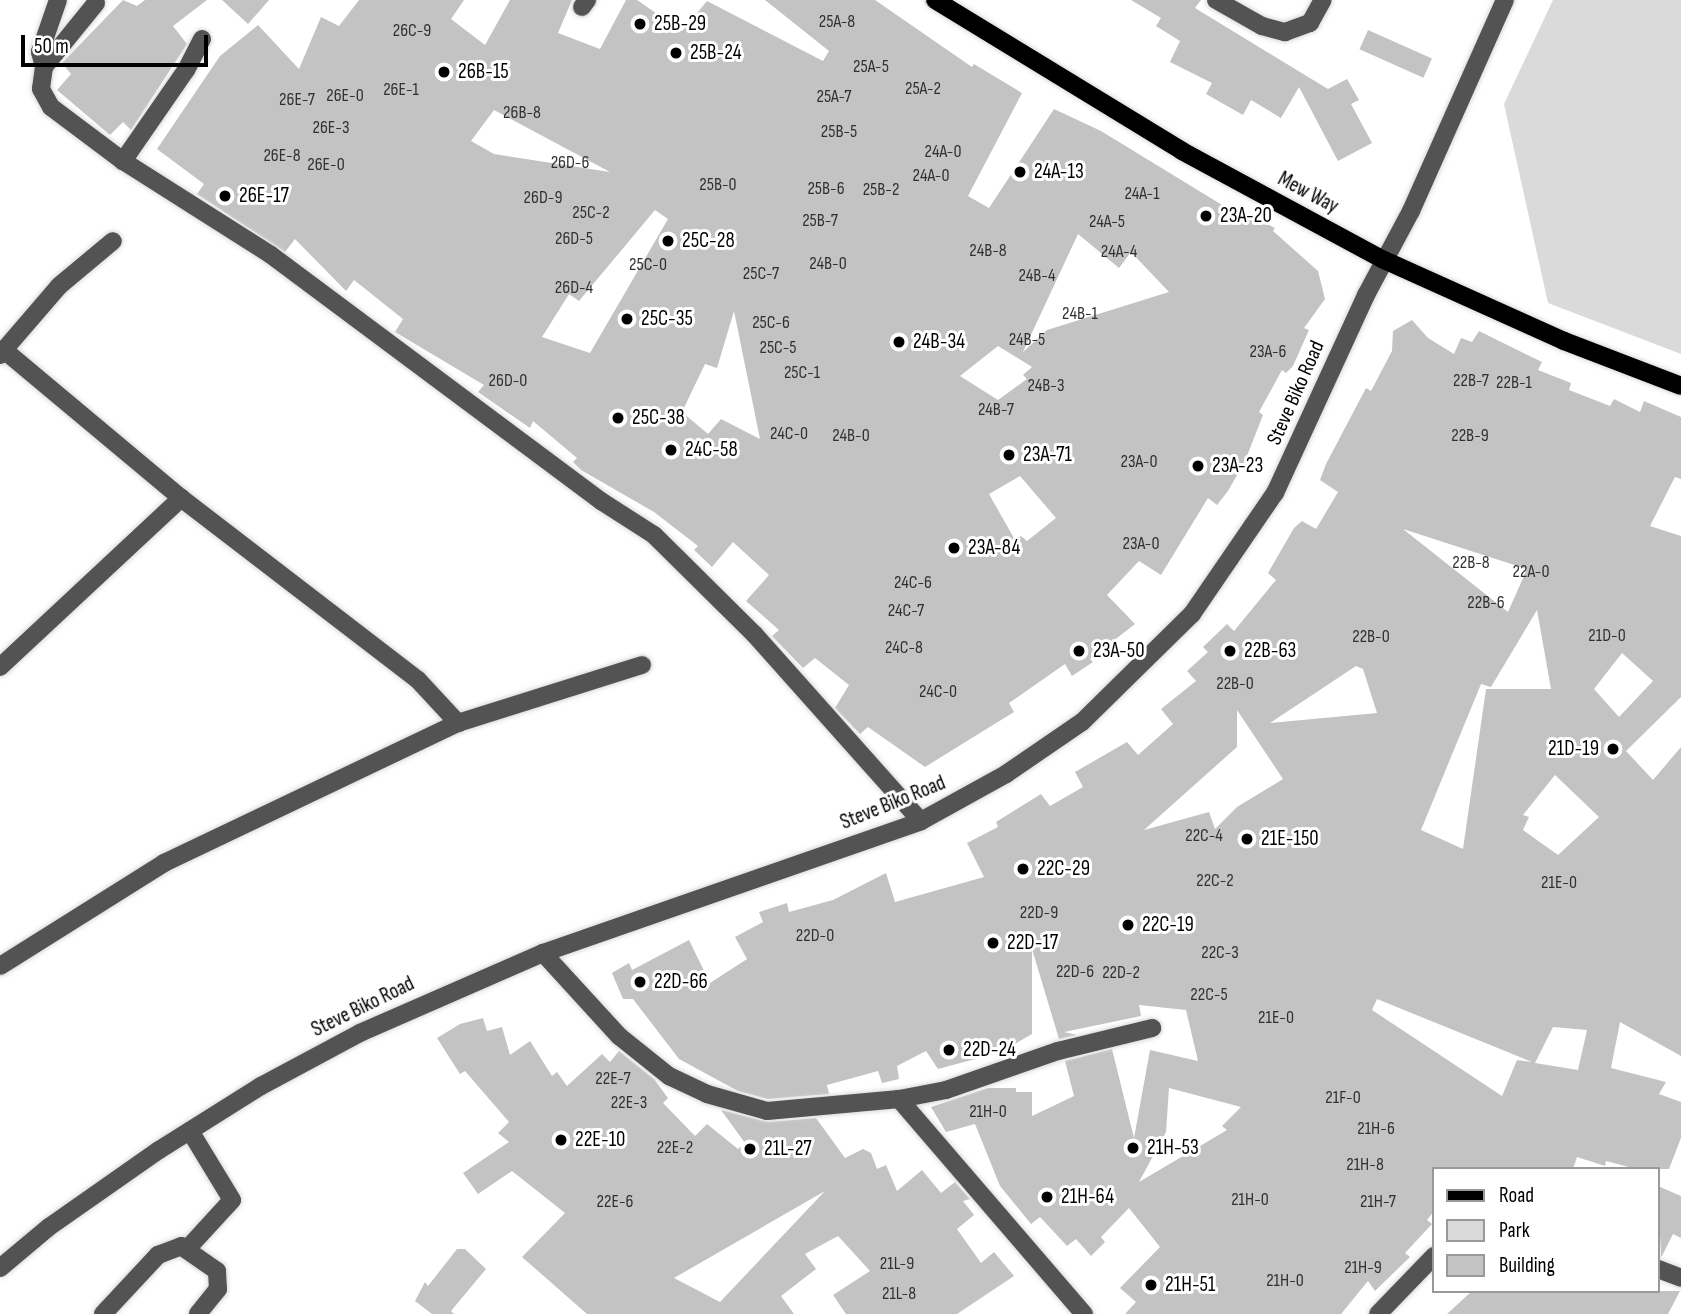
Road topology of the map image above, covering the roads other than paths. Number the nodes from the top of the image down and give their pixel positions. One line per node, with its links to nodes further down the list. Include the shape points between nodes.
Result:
1 (58, 0): 8 (street, via 40,52)
2 (934, 0): 11 (main road, Mew Way, via 1182,151)
3 (1216, 0): 4 (street, via 1262,26 1285,32 1310,23)
4 (1323, 0)
5 (1506, 0): 11 (street, Steve Biko Road)
6 (96, 3): 8 (street)
7 (202, 39): 9 (street, via 186,70)
8 (44, 67): 9 (street, via 40,82 46,101)
9 (122, 161): 18 (street, via 271,256 654,535 755,635)
10 (113, 241): 12 (street, via 59,286)
11 (1384, 260): 13 (main road, Mew Way, via 1564,341); 18 (street, Steve Biko Road, via 1275,494 1192,614 1057,741 978,792)
12 (2, 353): 14 (street)
13 (1681, 386)
14 (181, 498): 16 (street); 17 (street, via 418,680)
15 (642, 665): 17 (street)
16 (0, 667)
17 (458, 723): 20 (street, via 164,863)
18 (921, 821): 19 (street, Steve Biko Road)
19 (543, 953): 22 (street, via 620,1036 687,1086 767,1111); 23 (street, Steve Biko Road, via 360,1032)
20 (0, 966)
21 (1152, 1028): 22 (street, via 1058,1051 946,1090)
22 (899, 1099): 31 (street)
23 (190, 1130): 24 (street, via 232,1200); 26 (street, Steve Biko Road, via 103,1187)
24 (188, 1248): 29 (street, via 174,1246 158,1255); 30 (street, via 214,1266 219,1282)
25 (1432, 1258): 32 (street)
26 (0, 1268)
27 (1660, 1270): 28 (street)
28 (1681, 1278)
29 (103, 1314)
30 (198, 1314)
31 (1084, 1314)
32 (1378, 1314)

